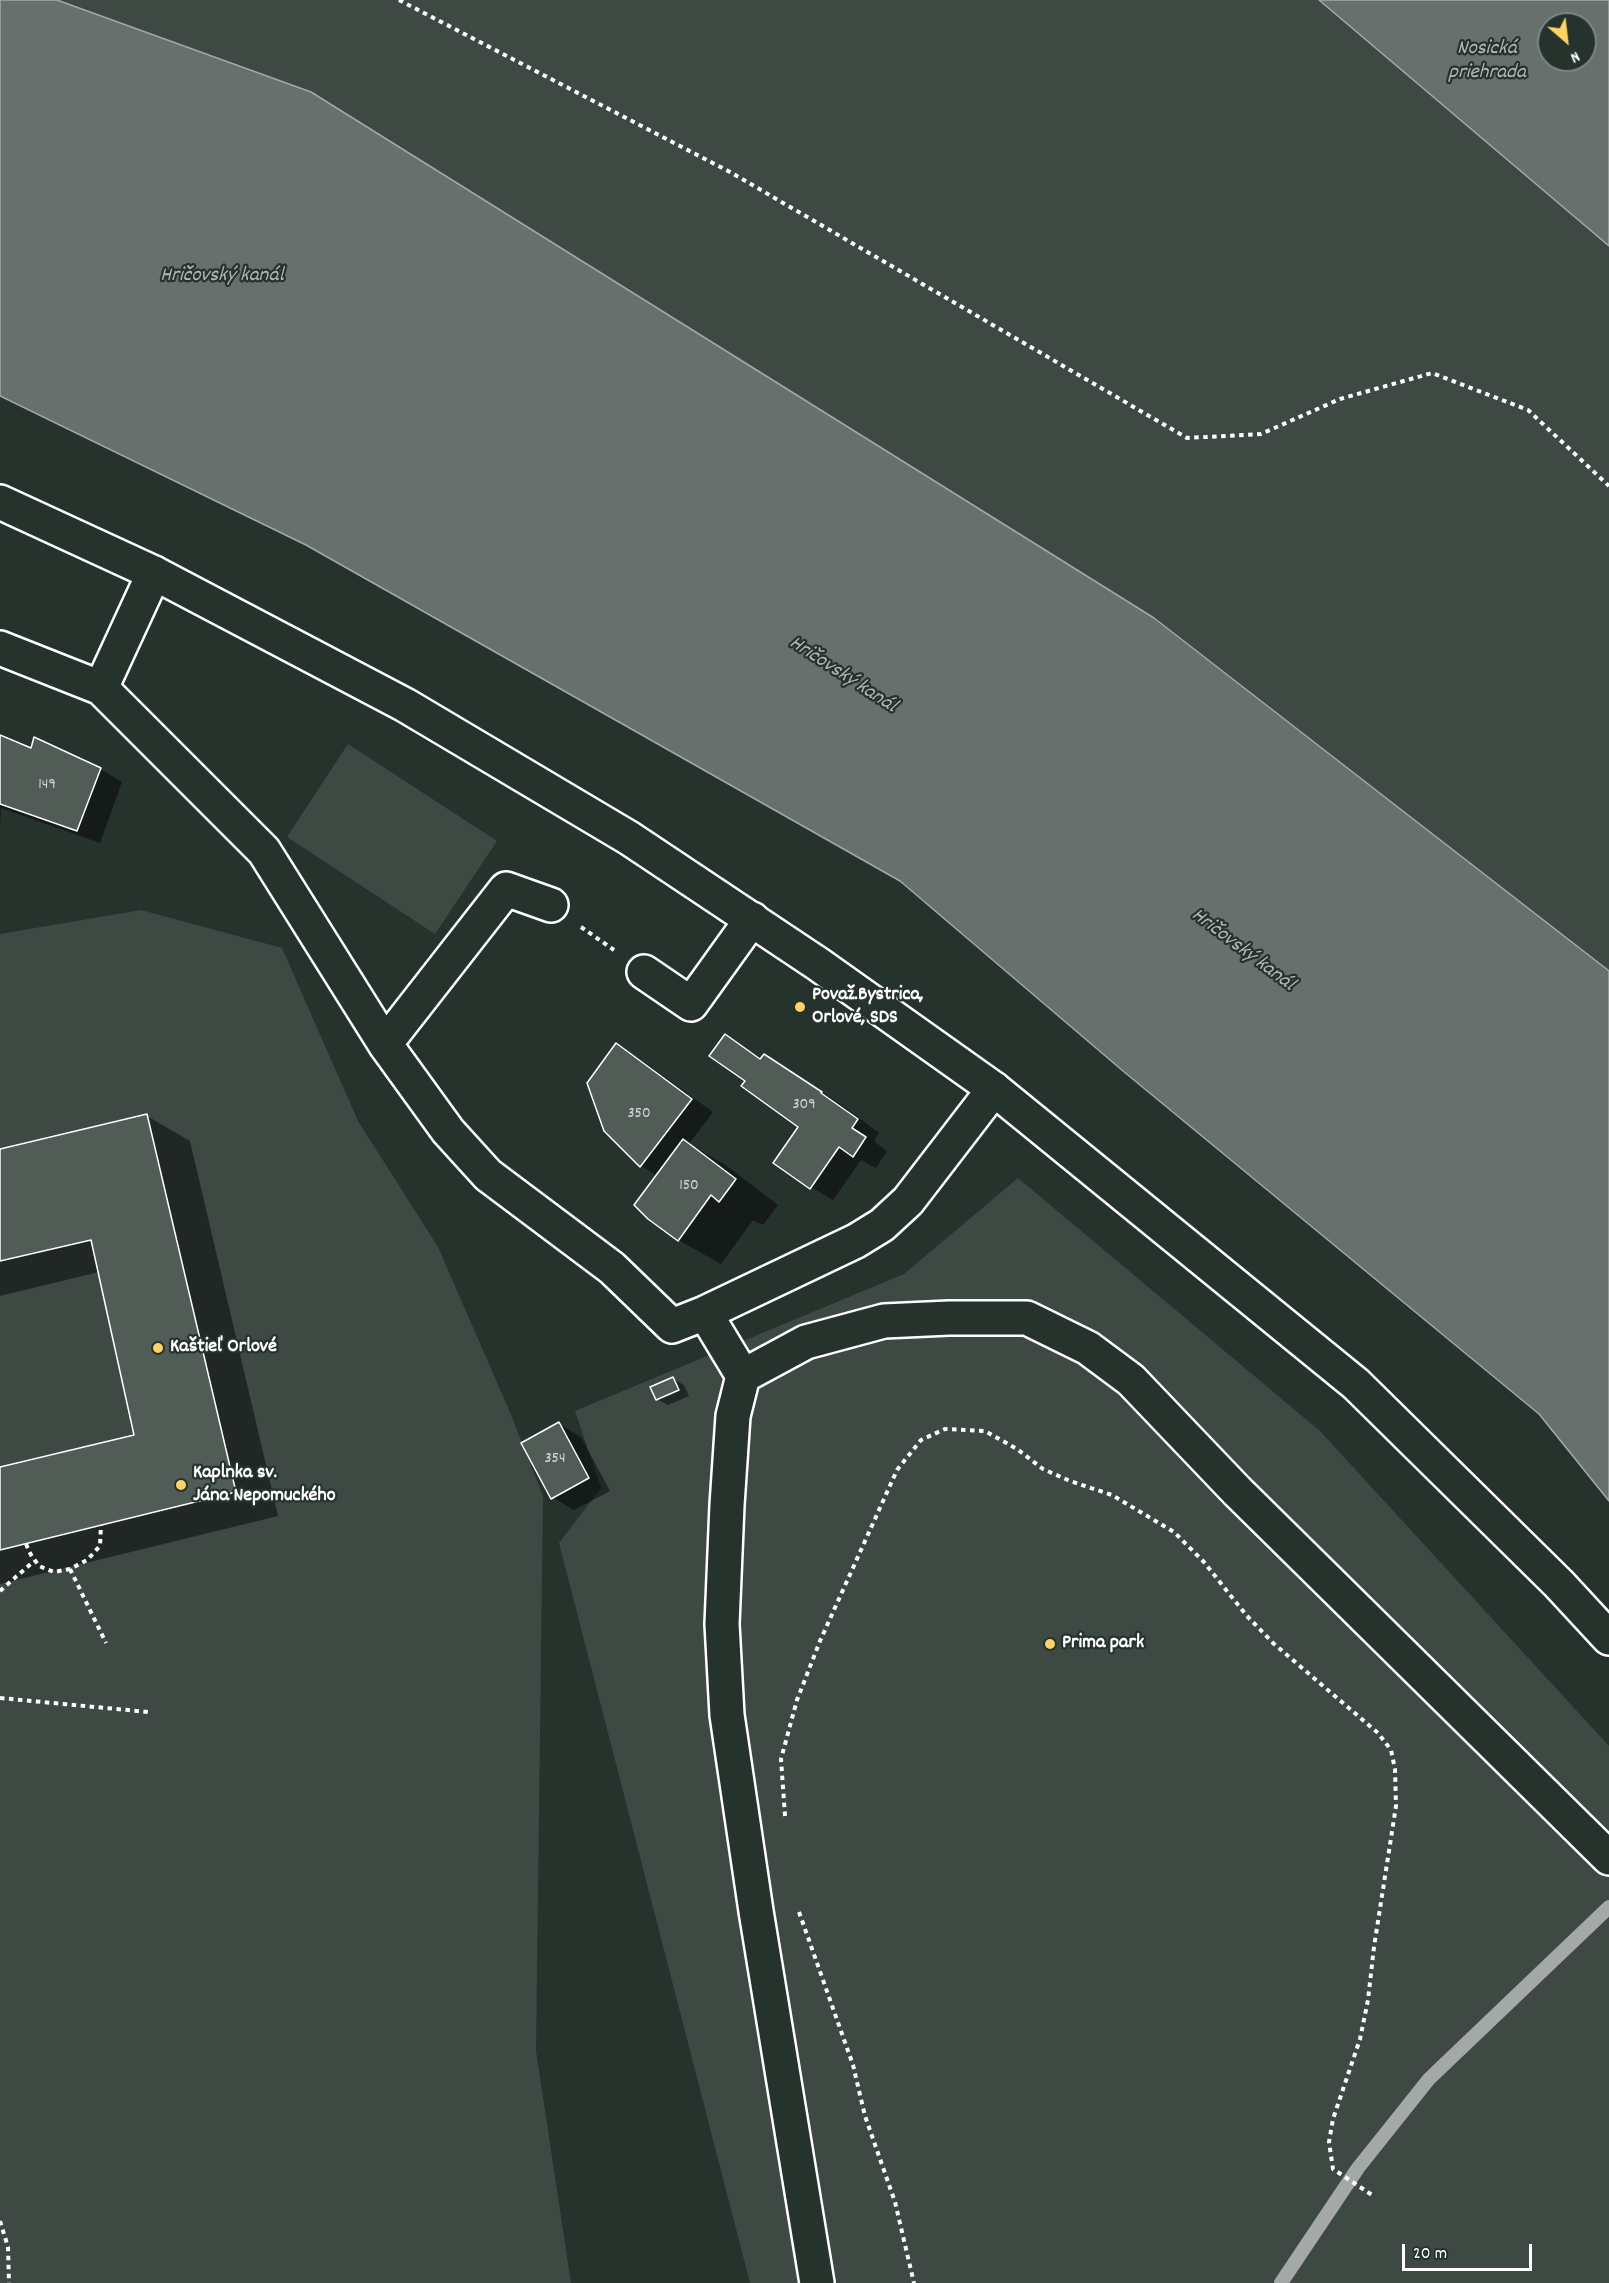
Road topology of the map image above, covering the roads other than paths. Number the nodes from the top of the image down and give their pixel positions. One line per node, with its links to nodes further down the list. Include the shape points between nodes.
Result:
1 (0, 502): 2 (main road)
2 (154, 573): 4 (main road); 6 (main road, via 405,705 629,838)
3 (0, 648): 4 (main road)
4 (101, 688): 8 (main road, via 264,851)
5 (551, 905): 8 (main road, via 506,889)
6 (752, 919): 7 (main road, via 691,1004); 9 (main road)
7 (644, 972)
8 (385, 1044): 10 (main road, via 448,1131 488,1175 612,1268 672,1326)
9 (994, 1089): 10 (main road, via 908,1200 882,1226); 12 (main road, via 1356,1384)
10 (705, 1313): 11 (main road)
11 (743, 1376): 13 (main road, via 806,1342 884,1321 1027,1318 1088,1348 1131,1380 1237,1491); 14 (main road, via 733,1416 727,1505 722,1624 727,1715)
12 (1609, 1638)
13 (1609, 1858)
14 (817, 2283)

